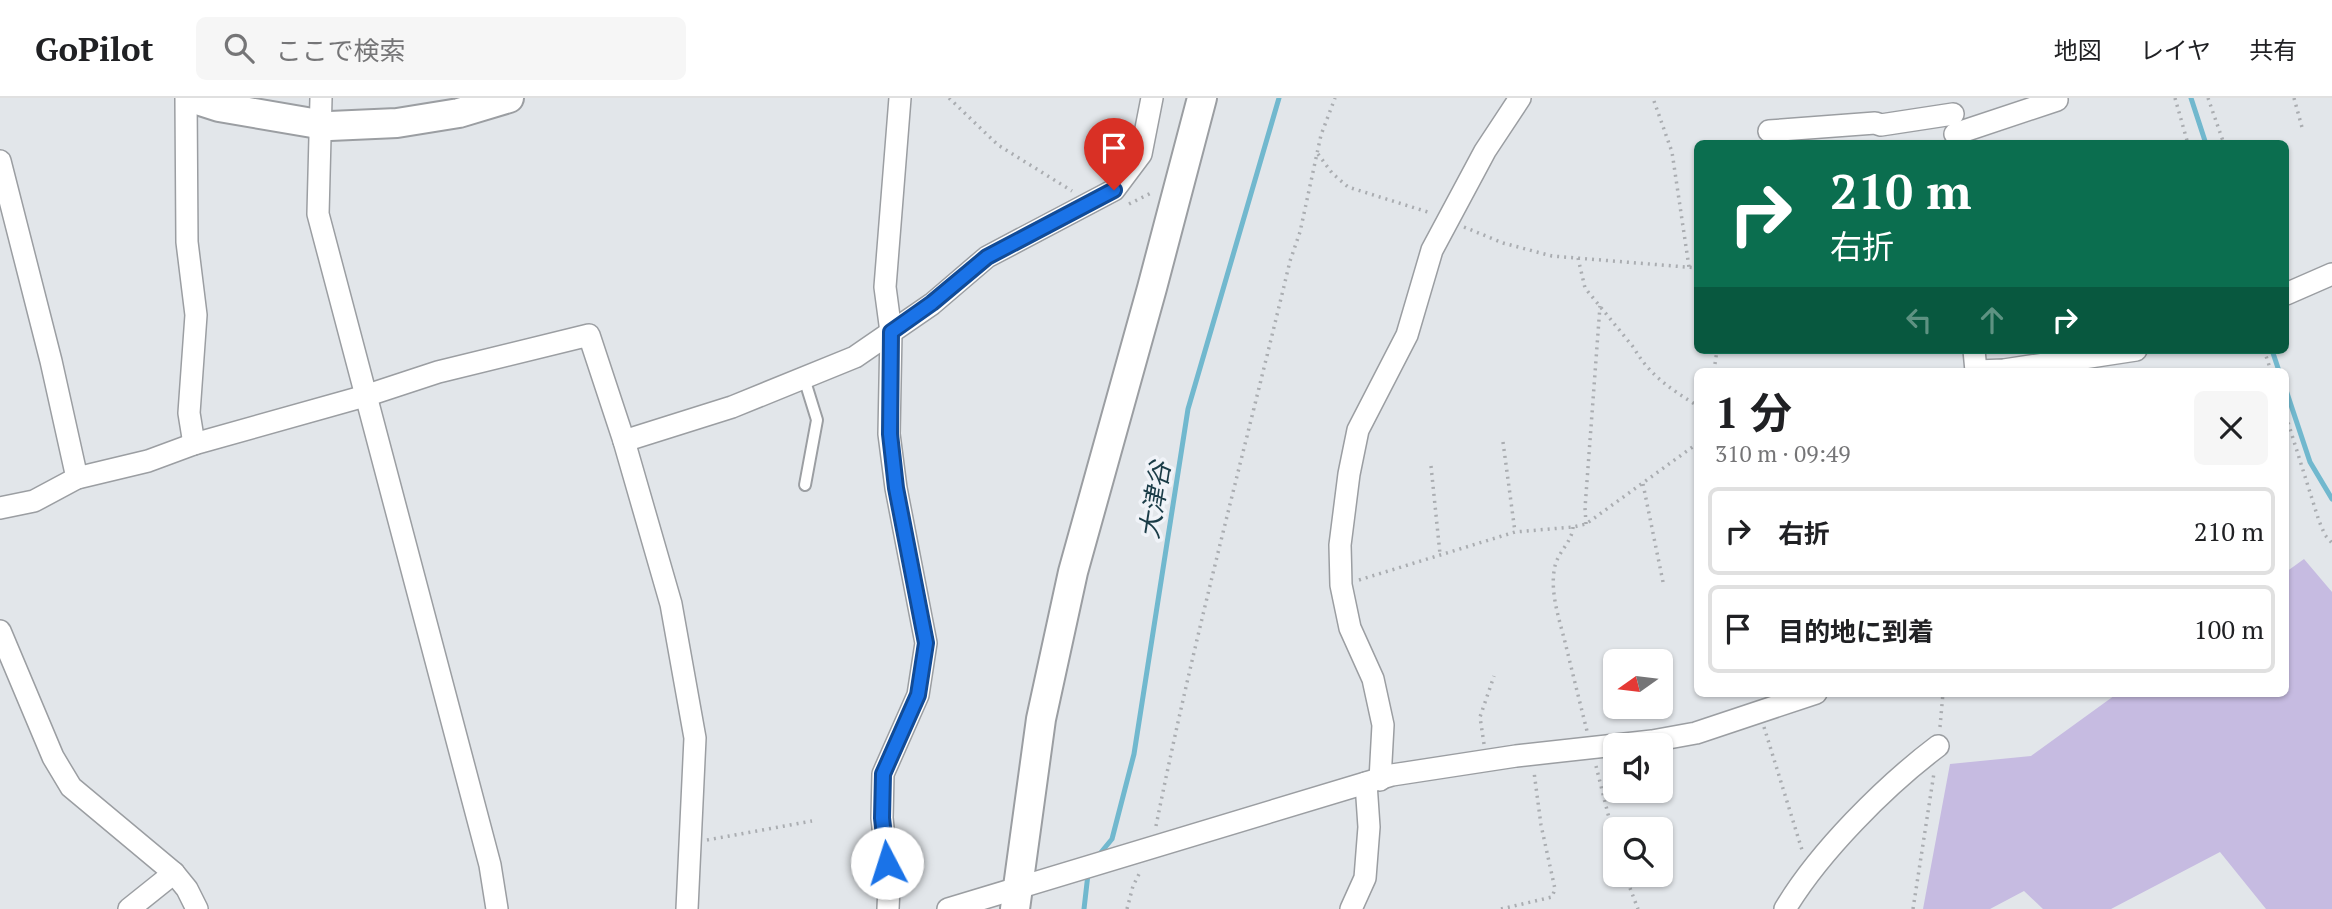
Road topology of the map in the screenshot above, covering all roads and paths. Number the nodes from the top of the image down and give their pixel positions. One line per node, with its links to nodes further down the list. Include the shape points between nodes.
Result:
1 (189, 98): 14 (street, via 219,107); 40 (street, via 187,242 196,314 189,413)
2 (509, 98): 14 (street, via 459,113 397,123)
3 (900, 98): 31 (street, via 885,287)
4 (949, 98): 23 (path, via 998,145)
5 (1152, 98): 23 (street, via 1141,154 1114,190)
6 (1202, 98): 71 (street, via 1073,572 1041,719)
7 (1335, 98): 20 (path)
8 (1520, 98): 24 (street, via 1485,151)
9 (2175, 98): 18 (path)
10 (2208, 98): 19 (path)
11 (2294, 98): 17 (path)
12 (2057, 100): 15 (street)
13 (1654, 101): 26 (path, via 1672,152)
14 (321, 111): 35 (street, via 318,215)
15 (1954, 122): 16 (street)
16 (1769, 131)
17 (2303, 131)
18 (2187, 140)
19 (2223, 140)
20 (1317, 153): 24 (path, via 1348,187); 67 (path, via 1176,725)
21 (0, 161): 43 (street)
22 (1157, 189): 23 (path, via 1125,205)
23 (1094, 201): 31 (street, via 987,257)
24 (1449, 220): 25 (path, via 1528,251); 53 (street, via 1432,250 1407,335 1358,430 1340,545)
25 (1578, 258): 26 (path); 30 (path, via 1585,288)
26 (1689, 267): 27 (path)
27 (1694, 268)
28 (2332, 274): 29 (street)
29 (2289, 293)
30 (1600, 306): 36 (path, via 1650,371); 47 (path)
31 (891, 332): 34 (street, via 855,357); 76 (street, via 890,434 896,488 926,643 918,695 883,774)
32 (2110, 354): 33 (street)
33 (2017, 368)
34 (804, 378): 38 (street, via 732,407); 45 (lane, via 817,420)
35 (365, 396): 38 (street, via 438,372 589,335); 40 (street); 74 (street, via 490,865)
36 (1694, 404)
37 (2289, 432): 50 (path, via 2319,521)
38 (624, 441): 66 (street, via 671,604 695,738)
39 (1503, 442): 49 (path)
40 (194, 444): 43 (street)
41 (1694, 446): 44 (path)
42 (1431, 466): 51 (path)
43 (77, 478): 46 (street, via 34,501)
44 (1643, 484): 47 (path); 52 (path)
45 (806, 485)
46 (0, 508)
47 (1586, 524): 48 (path)
48 (1573, 527): 49 (path); 60 (path, via 1555,566 1553,584)
49 (1515, 532): 51 (path)
50 (2332, 543)
51 (1440, 555): 53 (path)
52 (1663, 582)
53 (1340, 585): 63 (street, via 1350,628 1373,680 1383,725)
54 (0, 631): 69 (street, via 53,757 71,787)
55 (1494, 676): 62 (path, via 1480,717)
56 (1804, 697): 58 (street)
57 (1943, 697): 59 (path)
58 (1760, 712): 60 (street, via 1696,733); 68 (path, via 1803,854)
59 (1938, 746): 68 (street, via 1913,765); 83 (path)
60 (1591, 748): 61 (street); 64 (path)
61 (1532, 754): 62 (street); 80 (path, via 1555,889 1552,897)
62 (1488, 760): 63 (street)
63 (1373, 781): 67 (street); 79 (street, via 1365,878)
64 (1609, 817)
65 (812, 821): 66 (path)
66 (689, 843): 75 (street)
67 (1151, 848): 71 (street); 78 (path)
68 (1813, 869): 82 (street)
69 (174, 873): 72 (street); 73 (street)
70 (1630, 887): 81 (path)
71 (1020, 894): 77 (street)
72 (130, 909)
73 (197, 909)
74 (497, 909)
75 (687, 909)
76 (888, 909)
77 (948, 909)
78 (1127, 909)
79 (1351, 909)
80 (1502, 909)
81 (1638, 909)
82 (1785, 909)
83 (1913, 909)

